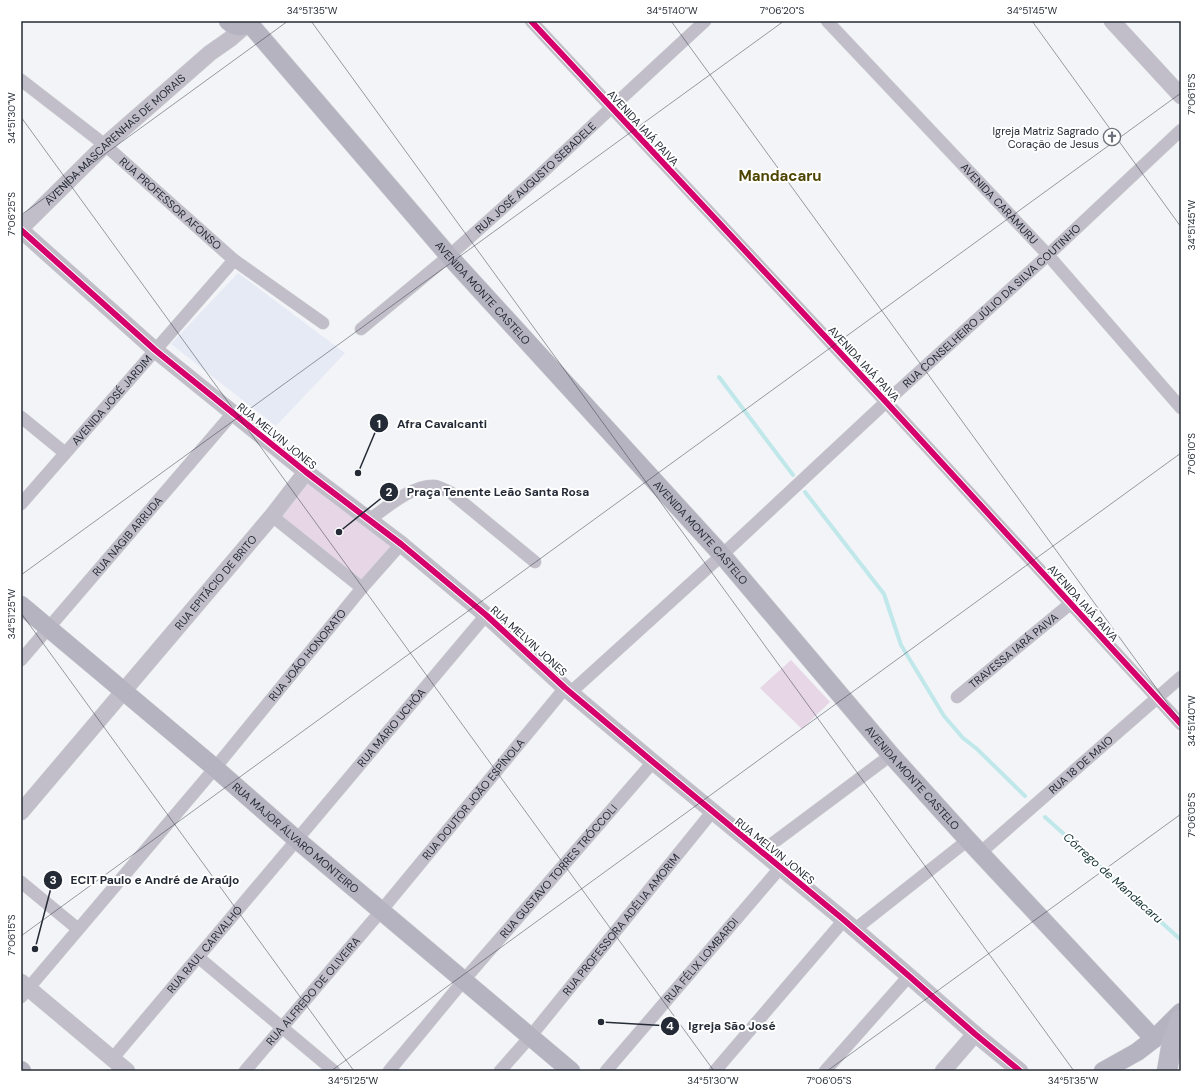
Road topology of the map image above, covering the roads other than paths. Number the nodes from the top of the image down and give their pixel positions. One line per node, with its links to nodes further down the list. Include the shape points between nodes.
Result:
1 (228, 21): 6 (main road, via 236,27); 7 (street)
2 (531, 21): 10 (street, AVENIDA IAIÁ PAIVA)
3 (705, 21): 10 (street, RUA JOSÉ AUGUSTO SEBADELE)
4 (827, 21): 14 (street, AVENIDA CARAMURU)
5 (1112, 21): 9 (street)
6 (249, 23): 7 (street); 15 (main road, AVENIDA MONTE CASTELO)
7 (210, 53): 12 (street, AVENIDA MASCARENHAS DE MORAIS)
8 (21, 80): 12 (street, RUA PROFESSOR AFONSO)
9 (1181, 96)
10 (610, 108): 15 (street, RUA JOSÉ AUGUSTO SEBADELE, via 544,172); 20 (street, AVENIDA IAIÁ PAIVA)
11 (1181, 130): 14 (street, RUA CONSELHEIRO JÚLIO DA SILVA COUTINHO)
12 (105, 145): 13 (street, AVENIDA MASCARENHAS DE MORAIS); 16 (street, RUA PROFESSOR AFONSO)
13 (21, 229): 19 (street, RUA MELVIN JONES)
14 (1048, 255): 20 (street, RUA CONSELHEIRO JÚLIO DA SILVA COUTINHO); 21 (street, AVENIDA CARAMURU)
15 (449, 256): 18 (street, RUA JOSÉ AUGUSTO SEBADELE); 30 (main road, AVENIDA MONTE CASTELO)
16 (234, 260): 17 (street, RUA PROFESSOR AFONSO); 19 (street, AVENIDA JOSÉ JARDIM)
17 (323, 323)
18 (361, 329)
19 (155, 350): 22 (street, RUA MELVIN JONES); 24 (street, AVENIDA JOSÉ JARDIM)
20 (886, 402): 30 (street, RUA CONSELHEIRO JÚLIO DA SILVA COUTINHO); 33 (street, AVENIDA IAIÁ PAIVA)
21 (1181, 408)
22 (233, 413): 25 (street, RUA MELVIN JONES); 36 (street, RUA NAGIB ARRUDA)
23 (21, 417): 24 (street)
24 (65, 453): 26 (street, AVENIDA JOSÉ JARDIM)
25 (306, 472): 27 (street, RUA EPITÁCIO DE BRITO); 28 (street, RUA MELVIN JONES)
26 (21, 504)
27 (272, 516): 32 (street); 40 (street, RUA EPITÁCIO DE BRITO)
28 (369, 520): 29 (street, RUA MELVIN JONES); 31 (street, via 406,494 435,486 450,492)
29 (401, 544): 32 (street, RUA JOÃO HONORATO); 35 (street, RUA MELVIN JONES)
30 (722, 556): 39 (street, RUA CONSELHEIRO JÚLIO DA SILVA COUTINHO); 44 (main road, AVENIDA MONTE CASTELO)
31 (535, 562)
32 (362, 588): 46 (street, RUA JOÃO HONORATO)
33 (1070, 604): 41 (street, TRAVESSA IARÁ PAIVA); 42 (street, AVENIDA IAIÁ PAIVA)
34 (21, 605): 36 (main road, RUA MAJOR ÁLVARO MONTEIRO)
35 (486, 615): 39 (street, RUA MELVIN JONES); 49 (street, RUA MÁRIO UCHÔA)
36 (48, 628): 37 (street, RUA NAGIB ARRUDA); 40 (main road, RUA MAJOR ÁLVARO MONTEIRO)
37 (21, 660)
38 (1181, 677): 42 (street, RUA 18 DE MAIO)
39 (568, 690): 45 (street, RUA MELVIN JONES); 55 (street, RUA DOUTOR JOÃO ESPÍNOLA)
40 (123, 692): 46 (main road, RUA MAJOR ÁLVARO MONTEIRO); 47 (street, RUA EPITÁCIO DE BRITO)
41 (956, 697)
42 (1157, 698): 43 (street, AVENIDA IAIÁ PAIVA); 52 (street, RUA 18 DE MAIO)
43 (1181, 724)
44 (891, 755): 50 (main road, AVENIDA MONTE CASTELO); 51 (street)
45 (653, 762): 48 (street, RUA MELVIN JONES); 60 (street, RUA GUSTAVO TORRES TRÓCCOLI)
46 (214, 768): 49 (main road, RUA MAJOR ÁLVARO MONTEIRO); 57 (street, RUA JOÃO HONORATO)
47 (21, 812)
48 (712, 812): 51 (street, RUA MELVIN JONES); 66 (street, RUA PROFESSORA ADÉLIA AMORIM)
49 (296, 839): 55 (main road, RUA MAJOR ÁLVARO MONTEIRO); 58 (street, RUA RAUL CARVALHO)
50 (968, 840): 52 (main road, AVENIDA MONTE CASTELO); 56 (street)
51 (761, 852): 53 (street, RUA MELVIN JONES)
52 (980, 853): 67 (main road, AVENIDA MONTE CASTELO)
53 (780, 868): 56 (street, RUA MELVIN JONES); 75 (street, RUA FÉLIX LOMBARDI)
54 (21, 882): 57 (street)
55 (381, 911): 60 (main road, RUA MAJOR ÁLVARO MONTEIRO); 64 (street, RUA ALFREDO DE OLIVEIRA)
56 (849, 925): 59 (street, RUA MELVIN JONES); 76 (street)
57 (78, 929): 61 (street, RUA JOÃO HONORATO)
58 (198, 957): 64 (street); 68 (street, RUA RAUL CARVALHO)
59 (909, 976): 65 (street, RUA MELVIN JONES); 77 (street)
60 (464, 980): 66 (main road, RUA MAJOR ÁLVARO MONTEIRO); 72 (street, RUA GUSTAVO TORRES TRÓCCOLI)
61 (24, 989): 68 (street)
62 (1181, 1012): 67 (main road)
63 (1181, 1019): 81 (main road, via 1172,1042)
64 (282, 1027): 70 (street, RUA ALFREDO DE OLIVEIRA); 71 (street)
65 (975, 1034): 78 (street); 79 (street, RUA MELVIN JONES)
66 (530, 1037): 73 (street, RUA PROFESSORA ADÉLIA AMORIM); 74 (main road, RUA MAJOR ÁLVARO MONTEIRO)
67 (1154, 1039): 80 (main road)
68 (113, 1058): 69 (street)
69 (127, 1071)
70 (245, 1071)
71 (334, 1071)
72 (389, 1071)
73 (500, 1071)
74 (571, 1071)
75 (606, 1071)
76 (715, 1071)
77 (825, 1071)
78 (944, 1071)
79 (1020, 1071)
80 (1103, 1071)
81 (1167, 1071)

